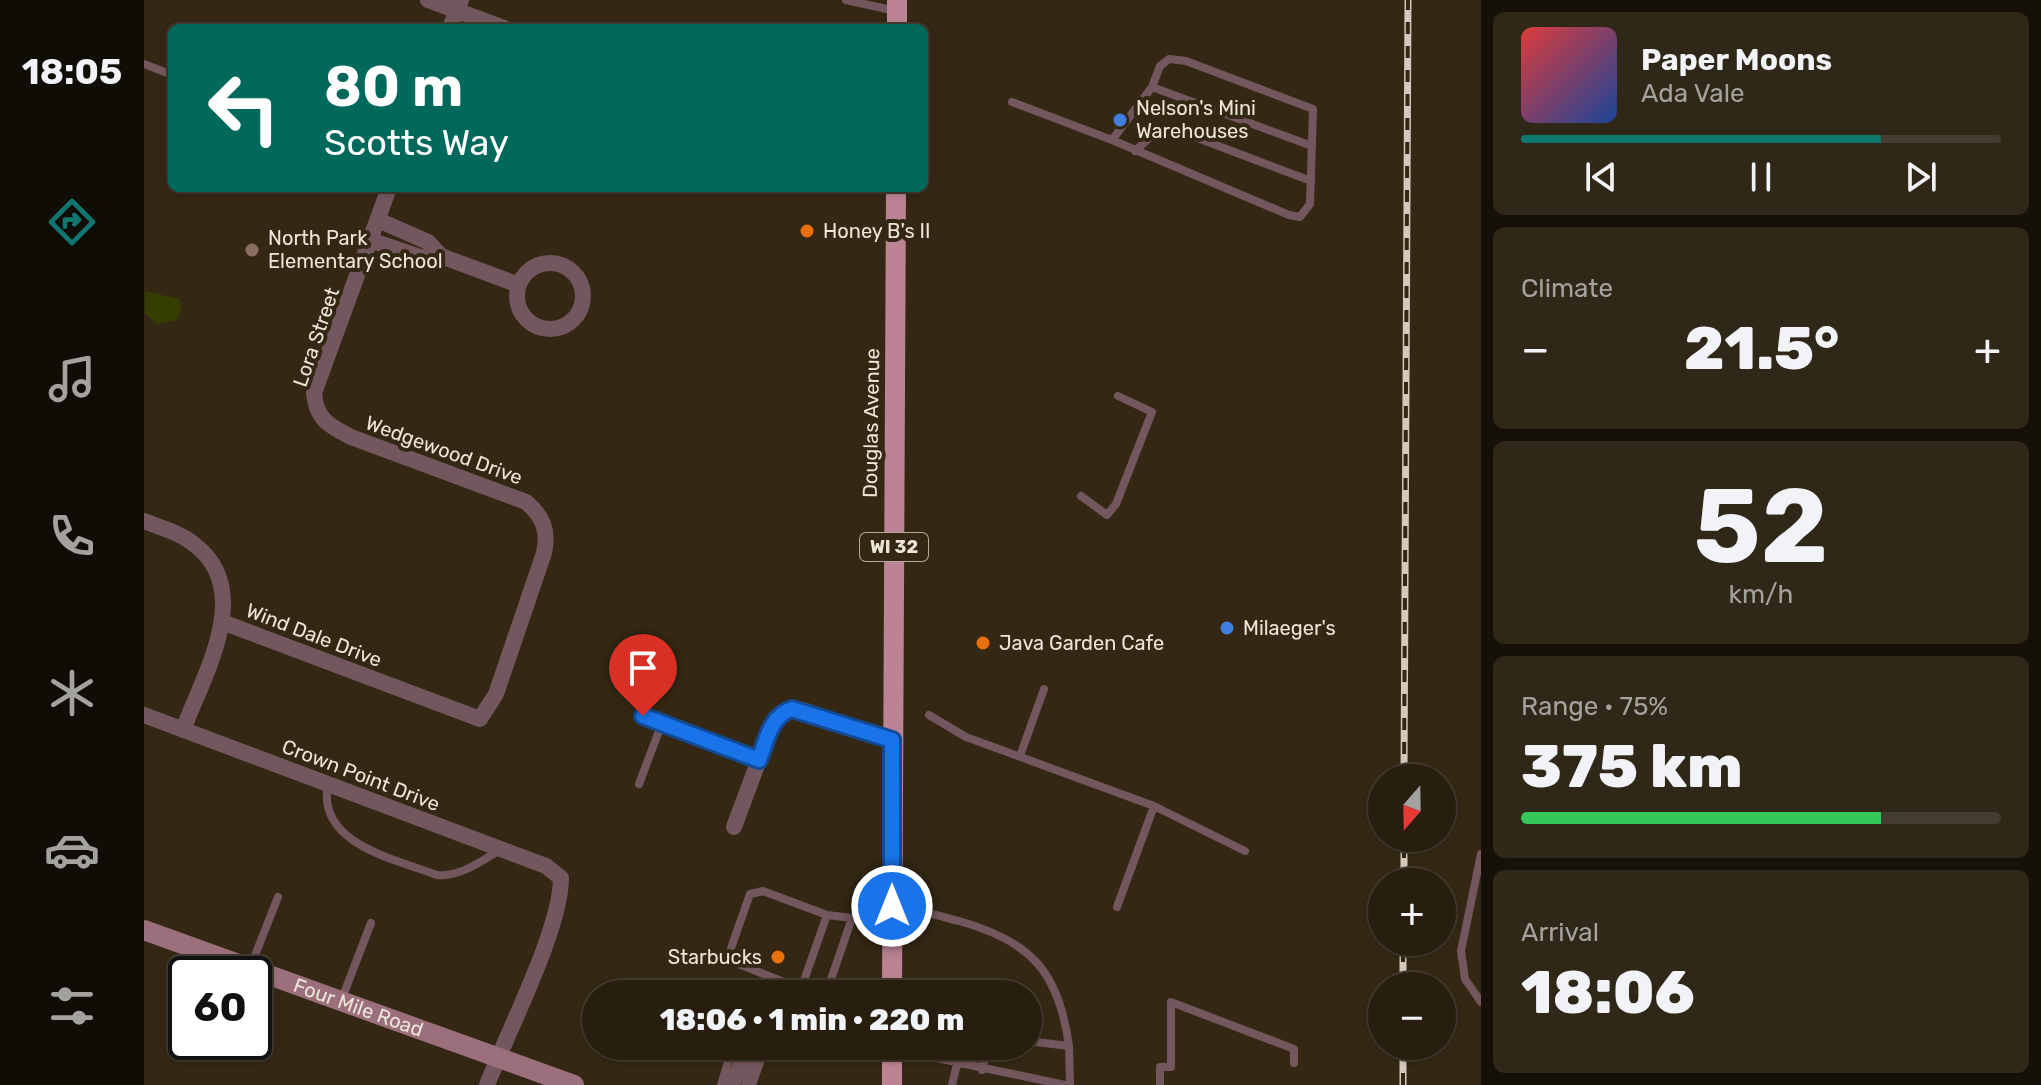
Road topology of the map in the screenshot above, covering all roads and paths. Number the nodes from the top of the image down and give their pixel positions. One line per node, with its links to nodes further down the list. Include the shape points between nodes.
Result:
1 (428, 0): 3 (street)
2 (846, 0): 4 (lane)
3 (459, 5): 5 (street); 6 (street)
4 (897, 13)
5 (452, 24)
6 (496, 24)
7 (144, 64): 8 (lane)
8 (168, 73)
9 (1152, 87): 11 (lane); 12 (lane); 12 (lane, via 1160,66 1169,59 1186,61 1313,109)
10 (1012, 102): 11 (lane)
11 (1112, 140): 13 (lane)
12 (1312, 146): 14 (lane)
13 (1135, 151): 14 (lane, via 1157,131 1171,128); 14 (lane, via 1300,217 1307,212)
14 (1311, 181)
15 (388, 192): 17 (street, Lora Street)
16 (896, 192): 33 (main road, Douglas Avenue / WI 32)
17 (378, 220): 18 (street, Lora Street); 19 (street, via 428,242)
18 (370, 240): 19 (street, via 420,257); 22 (street, Lora Street, via 314,393)
19 (441, 256): 20 (street)
20 (519, 285): 20 (street, via 518,306 539,328 569,324 582,306 581,284 566,267 533,268)
21 (1118, 396): 23 (lane, via 1152,412 1107,515)
22 (315, 408): 30 (street, Wedgewood Drive, via 330,426 351,437 526,502 542,519 544,553 496,694)
23 (1081, 496)
24 (144, 521): 25 (street, Wind Dale Drive, via 183,536 207,556 222,584)
25 (222, 622): 30 (street, Wind Dale Drive); 32 (street)
26 (1044, 689): 34 (lane)
27 (144, 715): 32 (street, Crown Point Drive)
28 (929, 715): 34 (lane, via 966,737)
29 (643, 716): 31 (lane)
30 (480, 719)
31 (662, 723): 35 (lane); 37 (lane)
32 (183, 730): 36 (street, Crown Point Drive)
33 (892, 740): 35 (street, via 792,709 775,721); 45 (main road, Douglas Avenue / WI 32)
34 (1020, 756): 38 (lane)
35 (759, 760): 39 (street)
36 (328, 784): 40 (street, Crown Point Drive); 40 (lane, via 327,807 346,838 437,875 460,872)
37 (639, 784)
38 (1154, 806): 41 (lane); 44 (lane)
39 (734, 827)
40 (501, 849): 61 (street, Crown Point Drive, via 546,866 561,878 556,910)
41 (1245, 851)
42 (1481, 854): 58 (lane, via 1461,951 1465,979)
43 (278, 897): 51 (lane)
44 (1117, 907)
45 (892, 912): 47 (lane); 56 (main road, Douglas Avenue / WI 32); 60 (lane, via 917,909 978,926 1030,952 1055,987)
46 (827, 915): 47 (lane); 53 (lane, via 763,891 750,894 730,951 732,959); 54 (lane)
47 (852, 918): 55 (lane)
48 (371, 923): 57 (lane)
49 (144, 930): 50 (main road, Four Mile Road)
50 (216, 956)
51 (254, 956)
52 (272, 976): 57 (main road, Four Mile Road)
53 (786, 980)
54 (804, 980)
55 (831, 980)
56 (892, 980)
57 (341, 1002): 61 (main road, Four Mile Road)
58 (1481, 1002)
59 (1042, 1043): 60 (lane)
60 (1069, 1046): 84 (lane)
61 (498, 1058): 74 (street); 75 (main road, Four Mile Road)
62 (729, 1060): 76 (lane)
63 (738, 1060): 77 (lane)
64 (747, 1060): 78 (lane)
65 (753, 1060): 79 (lane)
66 (761, 1060): 80 (lane)
67 (892, 1060): 81 (main road)
68 (942, 1060): 71 (lane)
69 (984, 1060): 72 (lane)
70 (1294, 1063): 85 (lane, via 1294,1049 1171,1002 1171,1067 1160,1067)
71 (957, 1064): 72 (lane); 82 (lane)
72 (982, 1070): 73 (lane)
73 (994, 1072): 83 (lane); 84 (lane)
74 (487, 1085)
75 (574, 1085)
76 (721, 1085)
77 (728, 1085)
78 (736, 1085)
79 (745, 1085)
80 (752, 1085)
81 (892, 1085)
82 (952, 1085)
83 (996, 1085)
84 (1068, 1085)
85 (1160, 1085)

